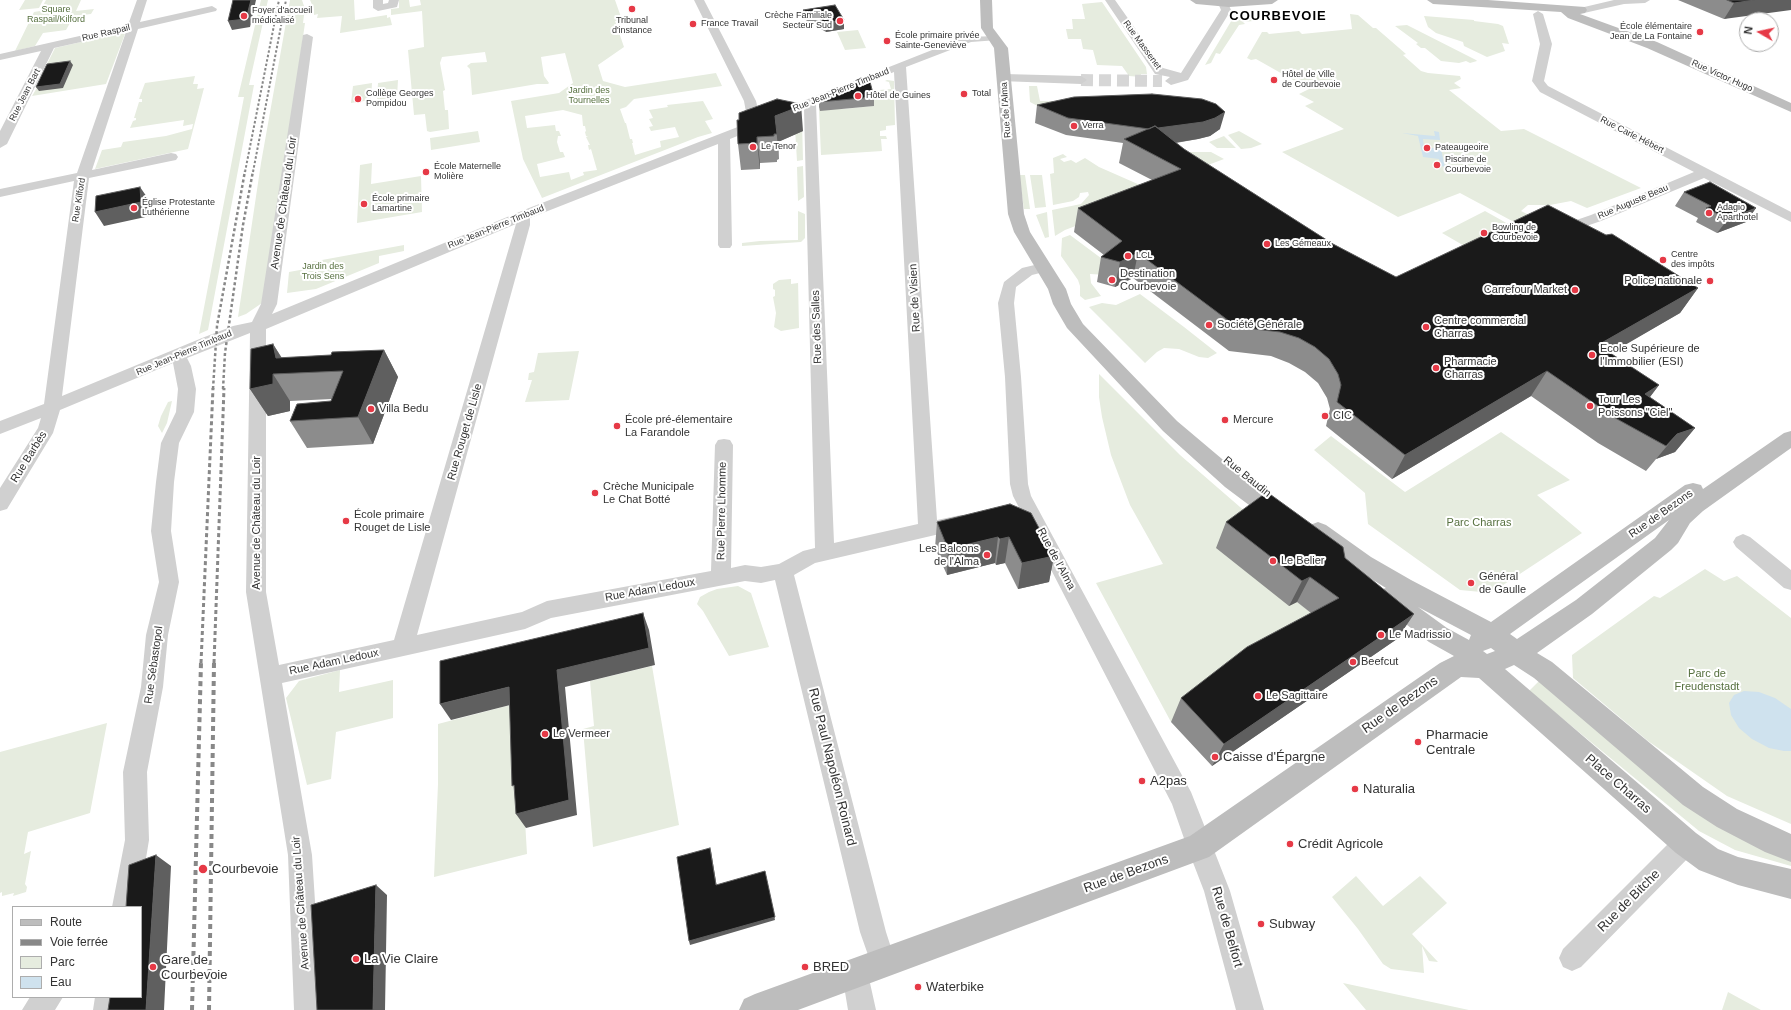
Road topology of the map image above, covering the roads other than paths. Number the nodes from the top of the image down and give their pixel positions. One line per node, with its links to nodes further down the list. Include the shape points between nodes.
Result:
1 (142, 0): 18 (street, Rue Kilford)
2 (378, 0): 3 (street, via 378,8 393,6)
3 (394, 0)
4 (699, 0): 28 (street)
5 (986, 0): 20 (main road, Rue de l'Alma, via 986,24)
6 (1110, 0): 24 (street, Rue Massenet, via 1159,71)
7 (1196, 0): 12 (main road)
8 (1272, 0): 12 (main road)
9 (1433, 0): 13 (main road)
10 (1551, 0): 15 (main road)
11 (1645, 0): 17 (street, via 1612,12)
12 (1222, 1): 24 (street, via 1226,10)
13 (1535, 7): 15 (main road); 17 (main road); 36 (street, Rue Carle Hébert, via 1546,44 1538,77 1541,86)
14 (212, 9): 18 (street, Rue Raspail)
15 (1570, 9): 17 (main road, via 1568,13)
16 (999, 14): 20 (main road, via 1000,28)
17 (1586, 14): 30 (main road, Rue Victor Hugo, via 1641,37 1652,45)
18 (133, 27): 21 (street, Rue Raspail); 37 (street, Rue Kilford)
19 (307, 37): 46 (street, Avenue de Château du Loir, via 269,304)
20 (994, 38): 23 (street, Rue Jean-Pierre Timbaud, via 969,39); 25 (main road, Rue de l'Alma, via 1001,48)
21 (48, 46): 22 (street, Rue Raspail); 34 (street, Rue Jean Bart)
22 (0, 56)
23 (900, 66): 29 (street, Rue Jean-Pierre Timbaud); 55 (street, Rue de Visien)
24 (1184, 77): 27 (street)
25 (1004, 78): 26 (street); 38 (main road, Rue de l'Alma)
26 (1081, 80)
27 (1162, 81)
28 (750, 101): 31 (street); 32 (street)
29 (810, 102): 31 (street, Rue Jean-Pierre Timbaud); 57 (street, Rue des Salles)
30 (1791, 108)
31 (775, 117): 32 (street, Rue Jean-Pierre Timbaud)
32 (755, 124): 33 (street, Rue Jean-Pierre Timbaud)
33 (724, 137): 40 (street, Rue Jean-Pierre Timbaud); 43 (street)
34 (0, 144)
35 (171, 158): 37 (street)
36 (1704, 173): 41 (street, Rue Carle Hébert); 42 (street, Rue Auguste Beau)
37 (83, 176): 39 (street); 48 (street, Rue Kilford)
38 (1012, 183): 44 (main road, Rue Baudin, via 1016,214 1022,232)
39 (0, 193)
40 (523, 216): 46 (street, Rue Jean-Pierre Timbaud); 62 (street, Rue Rouget de Lisle, via 523,225 499,312)
41 (1791, 218)
42 (1561, 230)
43 (725, 245)
44 (1043, 268): 45 (main road, Rue Baudin, via 1057,289); 67 (street, Rue de l'Alma, via 1027,271 1009,286 1006,303 1022,496 1020,509 1183,800)
45 (1066, 310): 61 (main road, Rue Baudin, via 1085,325 1169,411 1300,517 1362,563 1403,588); 64 (main road, Rue Baudin, via 1076,328 1170,426 1233,481 1335,556)
46 (258, 326): 47 (street, Rue Jean-Pierre Timbaud, via 239,330); 65 (street, Avenue de Château du Loir, via 256,592)
47 (177, 355): 48 (street, Rue Jean-Pierre Timbaud); 70 (street, Rue Sébastopol, via 183,366 187,389 184,412 170,443 165,482 161,531 169,582 157,635 152,687 135,772 136,840)
48 (53, 407): 50 (street, Rue Jean-Pierre Timbaud); 53 (street, Rue Barbès, via 47,429)
49 (1791, 422): 61 (main road, Rue de Bezons, via 1509,621)
50 (0, 428)
51 (1791, 438): 63 (main road, Rue de Bezons, via 1695,505 1682,517 1663,544 1584,607)
52 (724, 444): 59 (street, Rue Pierre Lhomme)
53 (0, 504)
54 (980, 518): 55 (street, Rue Adam Ledoux)
55 (928, 530): 57 (street, Rue Adam Ledoux)
56 (1743, 542): 60 (street)
57 (825, 553): 58 (street, Rue Adam Ledoux, via 810,557)
58 (783, 571): 59 (street, Rue Adam Ledoux, via 761,575 745,573); 72 (street, Rue Paul Napoléon Roinard, via 873,932)
59 (721, 578): 62 (street, Rue Adam Ledoux, via 547,610 525,620)
60 (1791, 582)
61 (1493, 635): 63 (main road); 64 (main road, Rue de Bezons)
62 (403, 647): 65 (street, Rue Adam Ledoux)
63 (1516, 653): 64 (main road, Rue de Bezons); 68 (main road, via 1550,675 1693,796 1726,818)
64 (1469, 661): 66 (main road, Place Charras); 67 (main road, Rue de Bezons)
65 (270, 676): 78 (street, Avenue de Château du Loir, via 300,855)
66 (1686, 843): 69 (main road, Place Charras, via 1709,860 1738,871); 71 (street, Rue de Bitche)
67 (1199, 846): 72 (main road, Rue de Bezons); 81 (street, Rue de Belfort, via 1217,891)
68 (1791, 848)
69 (1791, 884)
70 (125, 906)
71 (1572, 958)
72 (883, 963): 73 (main road, Rue de Bezons)
73 (855, 974): 79 (main road, Rue de Bezons); 80 (street)
74 (48, 998): 76 (street)
75 (109, 998): 77 (street)
76 (36, 1010)
77 (107, 1010)
78 (308, 1010)
79 (755, 1010)
80 (862, 1010)
81 (1250, 1010)

